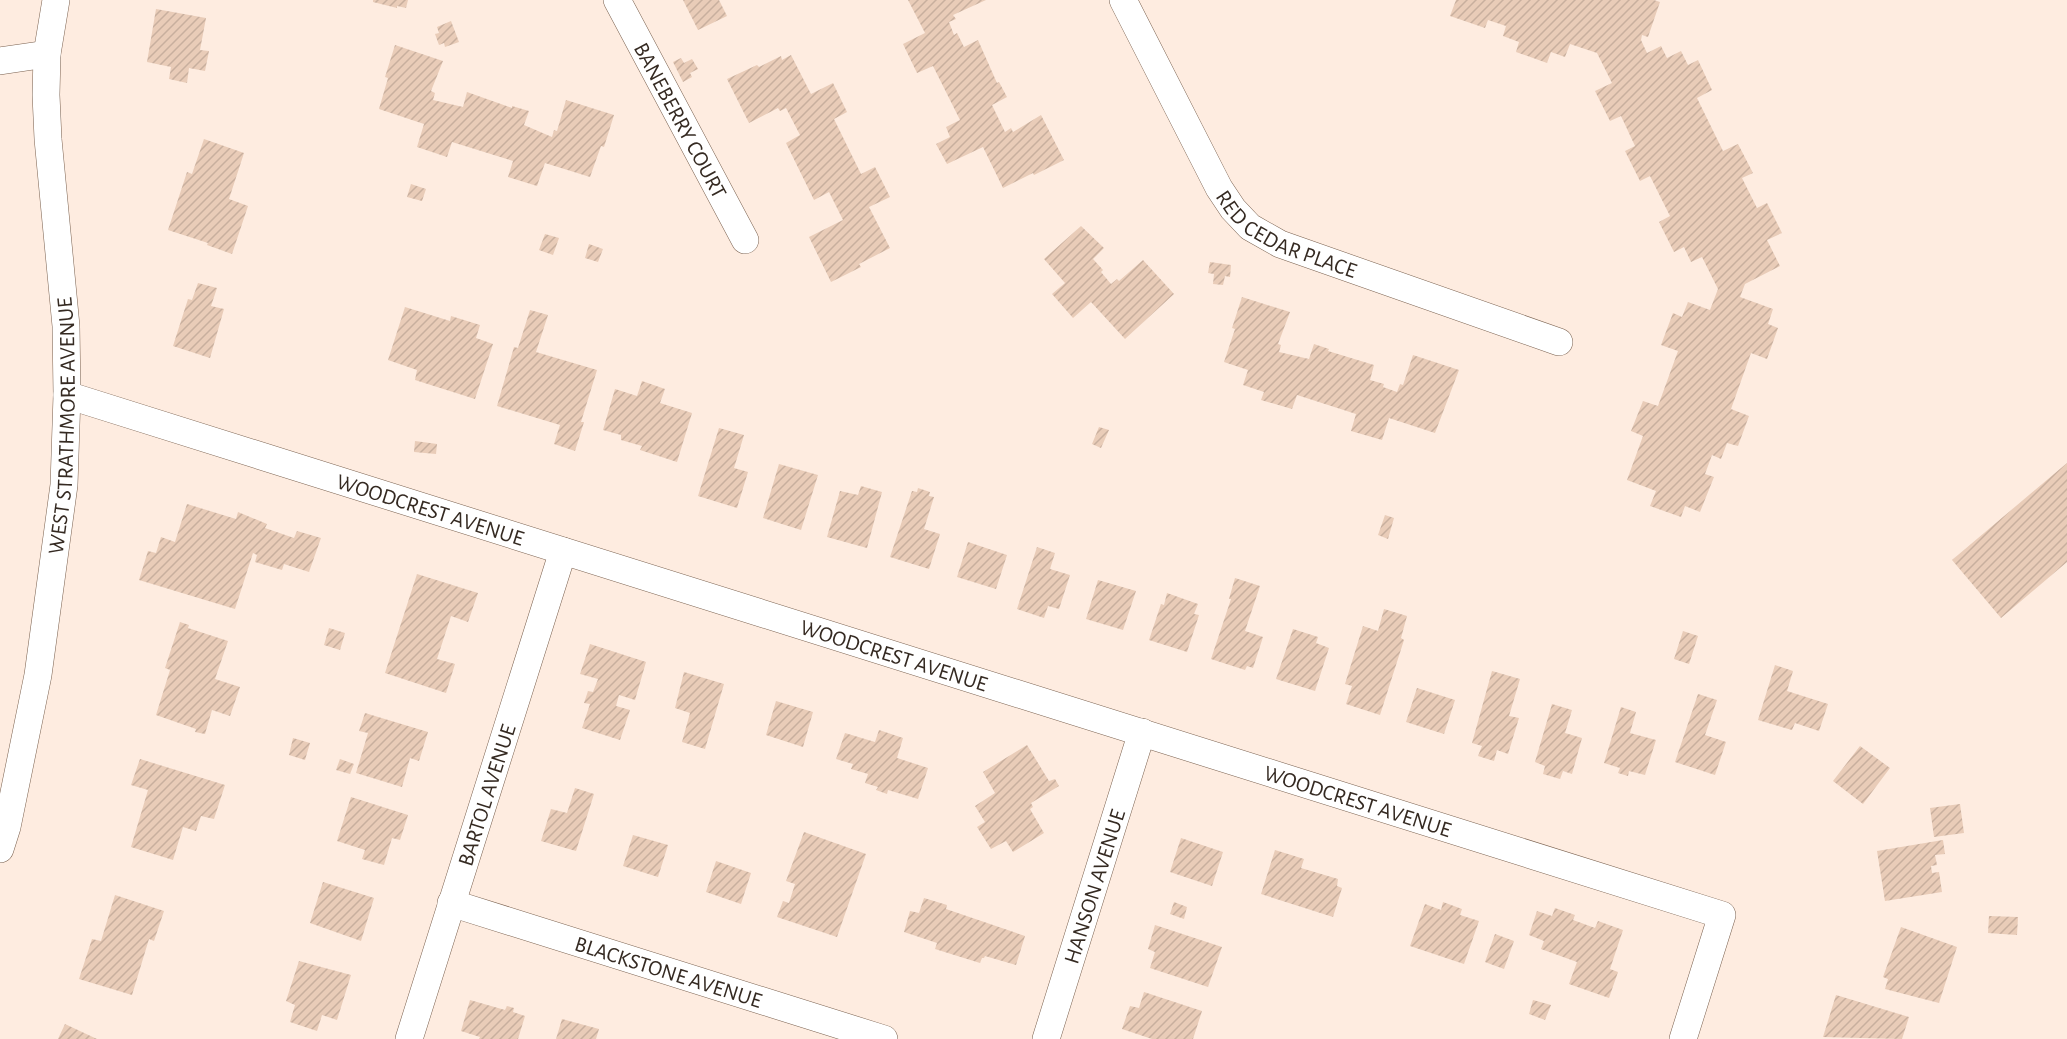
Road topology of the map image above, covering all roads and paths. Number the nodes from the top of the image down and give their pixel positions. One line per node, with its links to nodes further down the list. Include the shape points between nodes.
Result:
1 (56, 0): 4 (street, WEST STRATHMORE AVENUE)
2 (617, 0): 6 (street, BANEBERRY COURT)
3 (1123, 0): 7 (street, RED CEDAR PLACE, via 1219,188 1250,227 1280,244)
4 (47, 54): 5 (street); 8 (street, WEST STRATHMORE AVENUE, via 48,139 63,283)
5 (0, 61)
6 (745, 240)
7 (1559, 342)
8 (67, 395): 9 (street, WOODCREST AVENUE); 11 (street, WEST STRATHMORE AVENUE, via 64,484 48,606 36,686)
9 (562, 551): 10 (street, WOODCREST AVENUE); 12 (street, BARTOL AVENUE)
10 (1142, 732): 15 (street, HANSON AVENUE); 16 (street, WOODCREST AVENUE, via 1722,915)
11 (0, 849)
12 (452, 903): 13 (street, BARTOL AVENUE); 14 (street, BLACKSTONE AVENUE)
13 (409, 1039)
14 (884, 1039)
15 (1046, 1039)
16 (1683, 1039)

